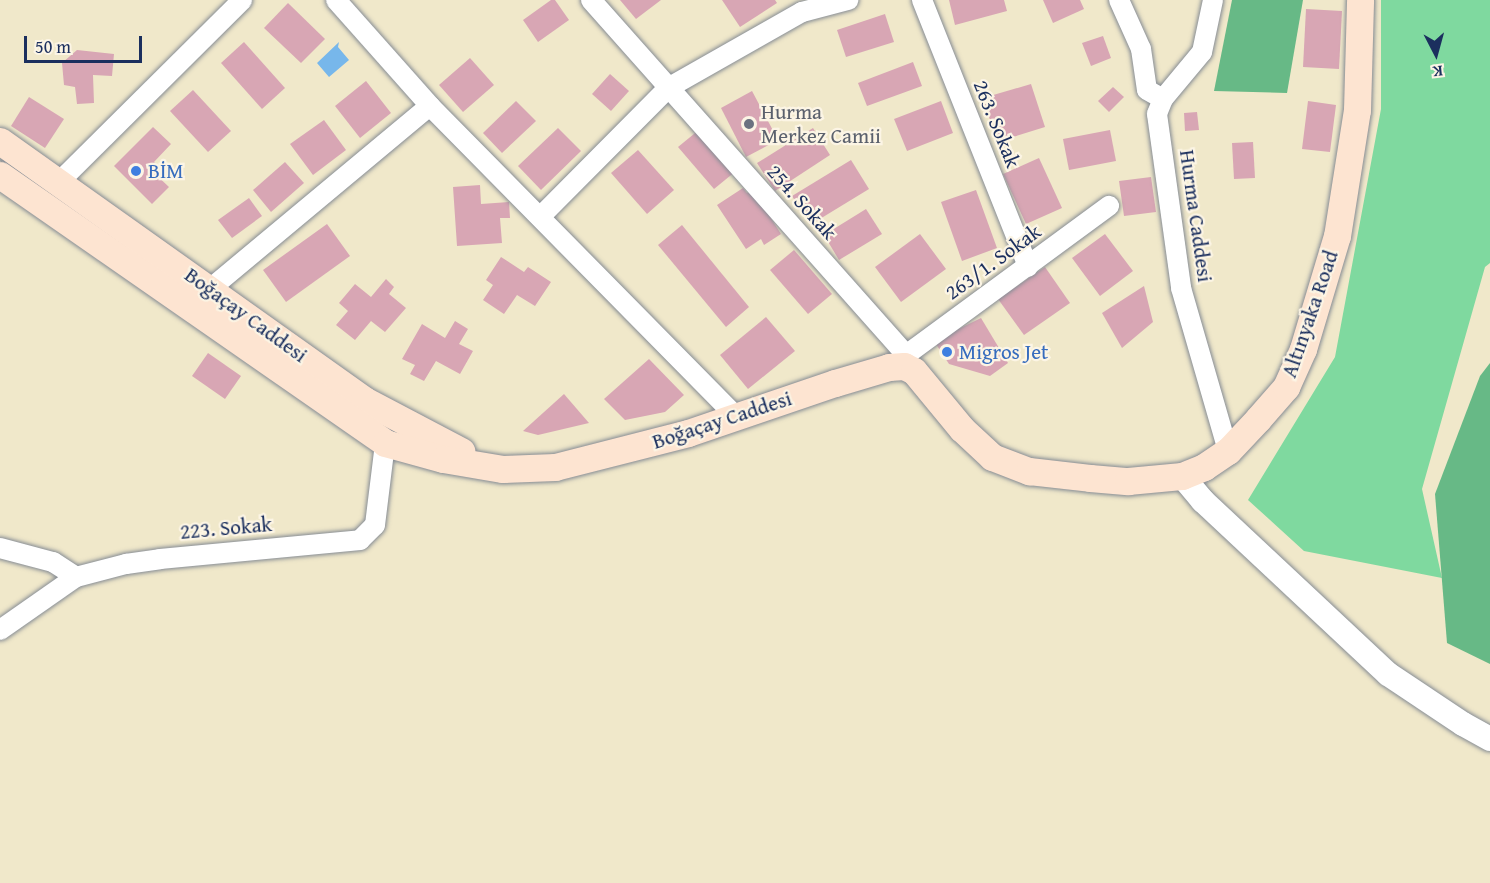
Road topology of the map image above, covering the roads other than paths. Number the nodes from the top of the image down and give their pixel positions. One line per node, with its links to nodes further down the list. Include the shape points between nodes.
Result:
1 (242, 0): 14 (street)
2 (336, 0): 11 (street)
3 (591, 0): 9 (street, 254. Sokak)
4 (848, 0): 9 (street, via 802,12)
5 (922, 0): 17 (street, 263. Sokak)
6 (1119, 0): 10 (street, via 1141,50 1147,90)
7 (1213, 0): 10 (street, Hurma Caddesi, via 1202,52)
8 (1360, 0): 22 (main road, Altınyaka Road, via 1357,110 1336,236 1303,349 1286,387)
9 (668, 88): 16 (street); 19 (street, 254. Sokak)
10 (1163, 99): 22 (street, Hurma Caddesi, via 1156,114 1180,288)
11 (430, 106): 16 (street); 18 (street)
12 (0, 141): 14 (main road, Boğaçay Caddesi)
13 (0, 175): 21 (main road, Boğaçay Caddesi)
14 (59, 182): 18 (main road, Boğaçay Caddesi)
15 (1108, 206): 17 (street, 263/1. Sokak)
16 (540, 217): 20 (street)
17 (1028, 267): 19 (street, 263/1. Sokak)
18 (210, 289): 23 (main road, Boğaçay Caddesi, via 364,400 445,445)
19 (905, 361): 20 (main road, Boğaçay Caddesi); 24 (main road, Altınyaka Road, via 962,429 992,456 1029,471 1090,478 1128,481)
20 (737, 417): 23 (main road, Boğaçay Caddesi, via 595,459 555,467)
21 (385, 443): 23 (main road, Boğaçay Caddesi, via 443,459); 26 (street, 223. Sokak, via 375,525 360,540 178,556 126,564)
22 (1228, 451): 24 (main road, Altınyaka Road)
23 (503, 469)
24 (1182, 476): 28 (street, via 1203,501 1388,674)
25 (0, 548): 26 (street, via 53,562)
26 (76, 578): 27 (street, 223. Sokak)
27 (0, 630)
28 (1490, 739)

